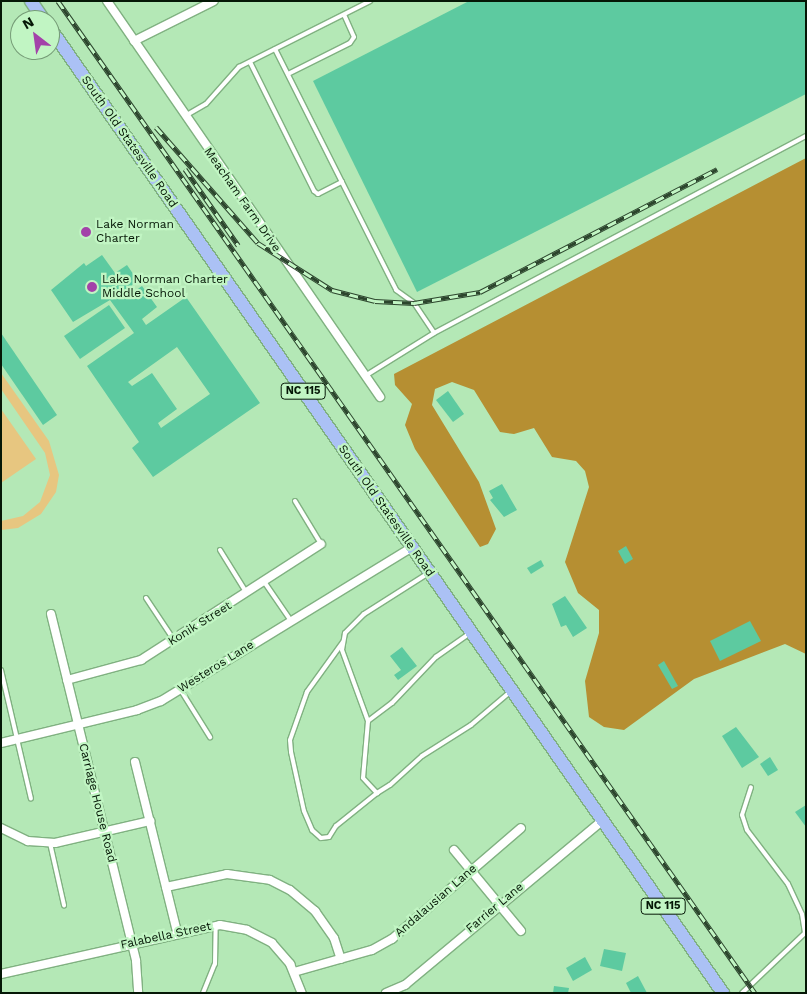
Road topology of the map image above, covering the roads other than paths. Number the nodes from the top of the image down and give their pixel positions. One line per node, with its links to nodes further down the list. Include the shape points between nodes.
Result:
1 (106, 1): 5 (street, Meacham Farm Drive)
2 (214, 1): 5 (street)
3 (370, 1): 4 (lane)
4 (344, 15): 7 (lane); 9 (lane, via 354,37 350,42)
5 (134, 41): 10 (street, Meacham Farm Drive)
6 (60, 42): 18 (main road, South Old Statesville Road / NC 115)
7 (275, 49): 8 (lane); 9 (lane)
8 (250, 62): 10 (lane, via 240,67 206,104); 12 (lane, via 314,191 318,194)
9 (288, 74): 12 (lane)
10 (185, 117): 14 (street, Meacham Farm Drive)
11 (806, 136): 13 (lane)
12 (342, 182): 13 (lane, via 396,290 414,303)
13 (434, 333): 14 (lane)
14 (365, 376): 15 (street, Meacham Farm Drive)
15 (380, 397)
16 (295, 501): 17 (lane)
17 (321, 544): 21 (street, Konik Street)
18 (412, 547): 20 (main road, South Old Statesville Road / NC 115); 25 (street, Westeros Lane)
19 (220, 550): 22 (lane)
20 (429, 572): 26 (main road, South Old Statesville Road / NC 115); 28 (lane, via 364,614 345,632)
21 (265, 583): 22 (street, Konik Street); 25 (lane)
22 (247, 594): 27 (street, Konik Street)
23 (146, 598): 27 (lane)
24 (51, 614): 30 (street, Carriage House Road)
25 (291, 621): 31 (street, Westeros Lane)
26 (471, 632): 32 (main road, South Old Statesville Road / NC 115); 33 (lane, via 436,656 392,703)
27 (174, 640): 30 (street, Konik Street, via 135,663)
28 (343, 642): 33 (lane, via 352,682); 40 (lane, via 307,692 290,740 304,811 312,830 322,838 329,837 336,826)
29 (1, 670): 36 (lane)
30 (67, 680): 34 (street, Carriage House Road)
31 (180, 689): 34 (street, Westeros Lane, via 137,710); 35 (lane)
32 (512, 690): 40 (lane, via 471,726 422,756 404,776); 42 (main road, South Old Statesville Road / NC 115)
33 (368, 721): 40 (lane, via 363,778)
34 (78, 725): 36 (street, Westeros Lane); 46 (street, Carriage House Road)
35 (210, 737)
36 (17, 739): 37 (street, Westeros Lane); 41 (lane)
37 (1, 743)
38 (135, 762): 43 (street)
39 (751, 787): 65 (lane, via 742,814 747,830 788,884 802,914 805,933)
40 (377, 793)
41 (31, 799)
42 (603, 820): 52 (street, Farrier Lane); 64 (main road, South Old Statesville Road / NC 115)
43 (150, 821): 46 (street); 50 (street)
44 (1, 828): 47 (street, via 28,841)
45 (521, 828): 49 (street, Andalausian Lane)
46 (104, 833): 47 (street); 56 (street, Carriage House Road)
47 (50, 843): 51 (lane)
48 (454, 850): 49 (street)
49 (470, 872): 52 (street); 57 (street, Andalausian Lane, via 392,939)
50 (166, 886): 55 (street); 57 (street, via 227,874 270,880 294,893 315,911 334,938)
51 (64, 904)
52 (498, 905): 54 (street); 63 (street, Farrier Lane, via 404,986)
53 (216, 925): 55 (street, Falabella Street); 58 (street, Falabella Street, via 238,927 264,938 278,950); 61 (lane, via 215,964)
54 (521, 931)
55 (177, 932): 56 (street, Falabella Street)
56 (131, 943): 59 (street, Falabella Street); 60 (street, Carriage House Road)
57 (341, 958): 58 (street, Andalausian Lane)
58 (294, 972): 62 (street, Falabella Street)
59 (1, 974)
60 (138, 993)
61 (203, 993)
62 (302, 993)
63 (386, 993)
64 (723, 993)
65 (742, 993)

